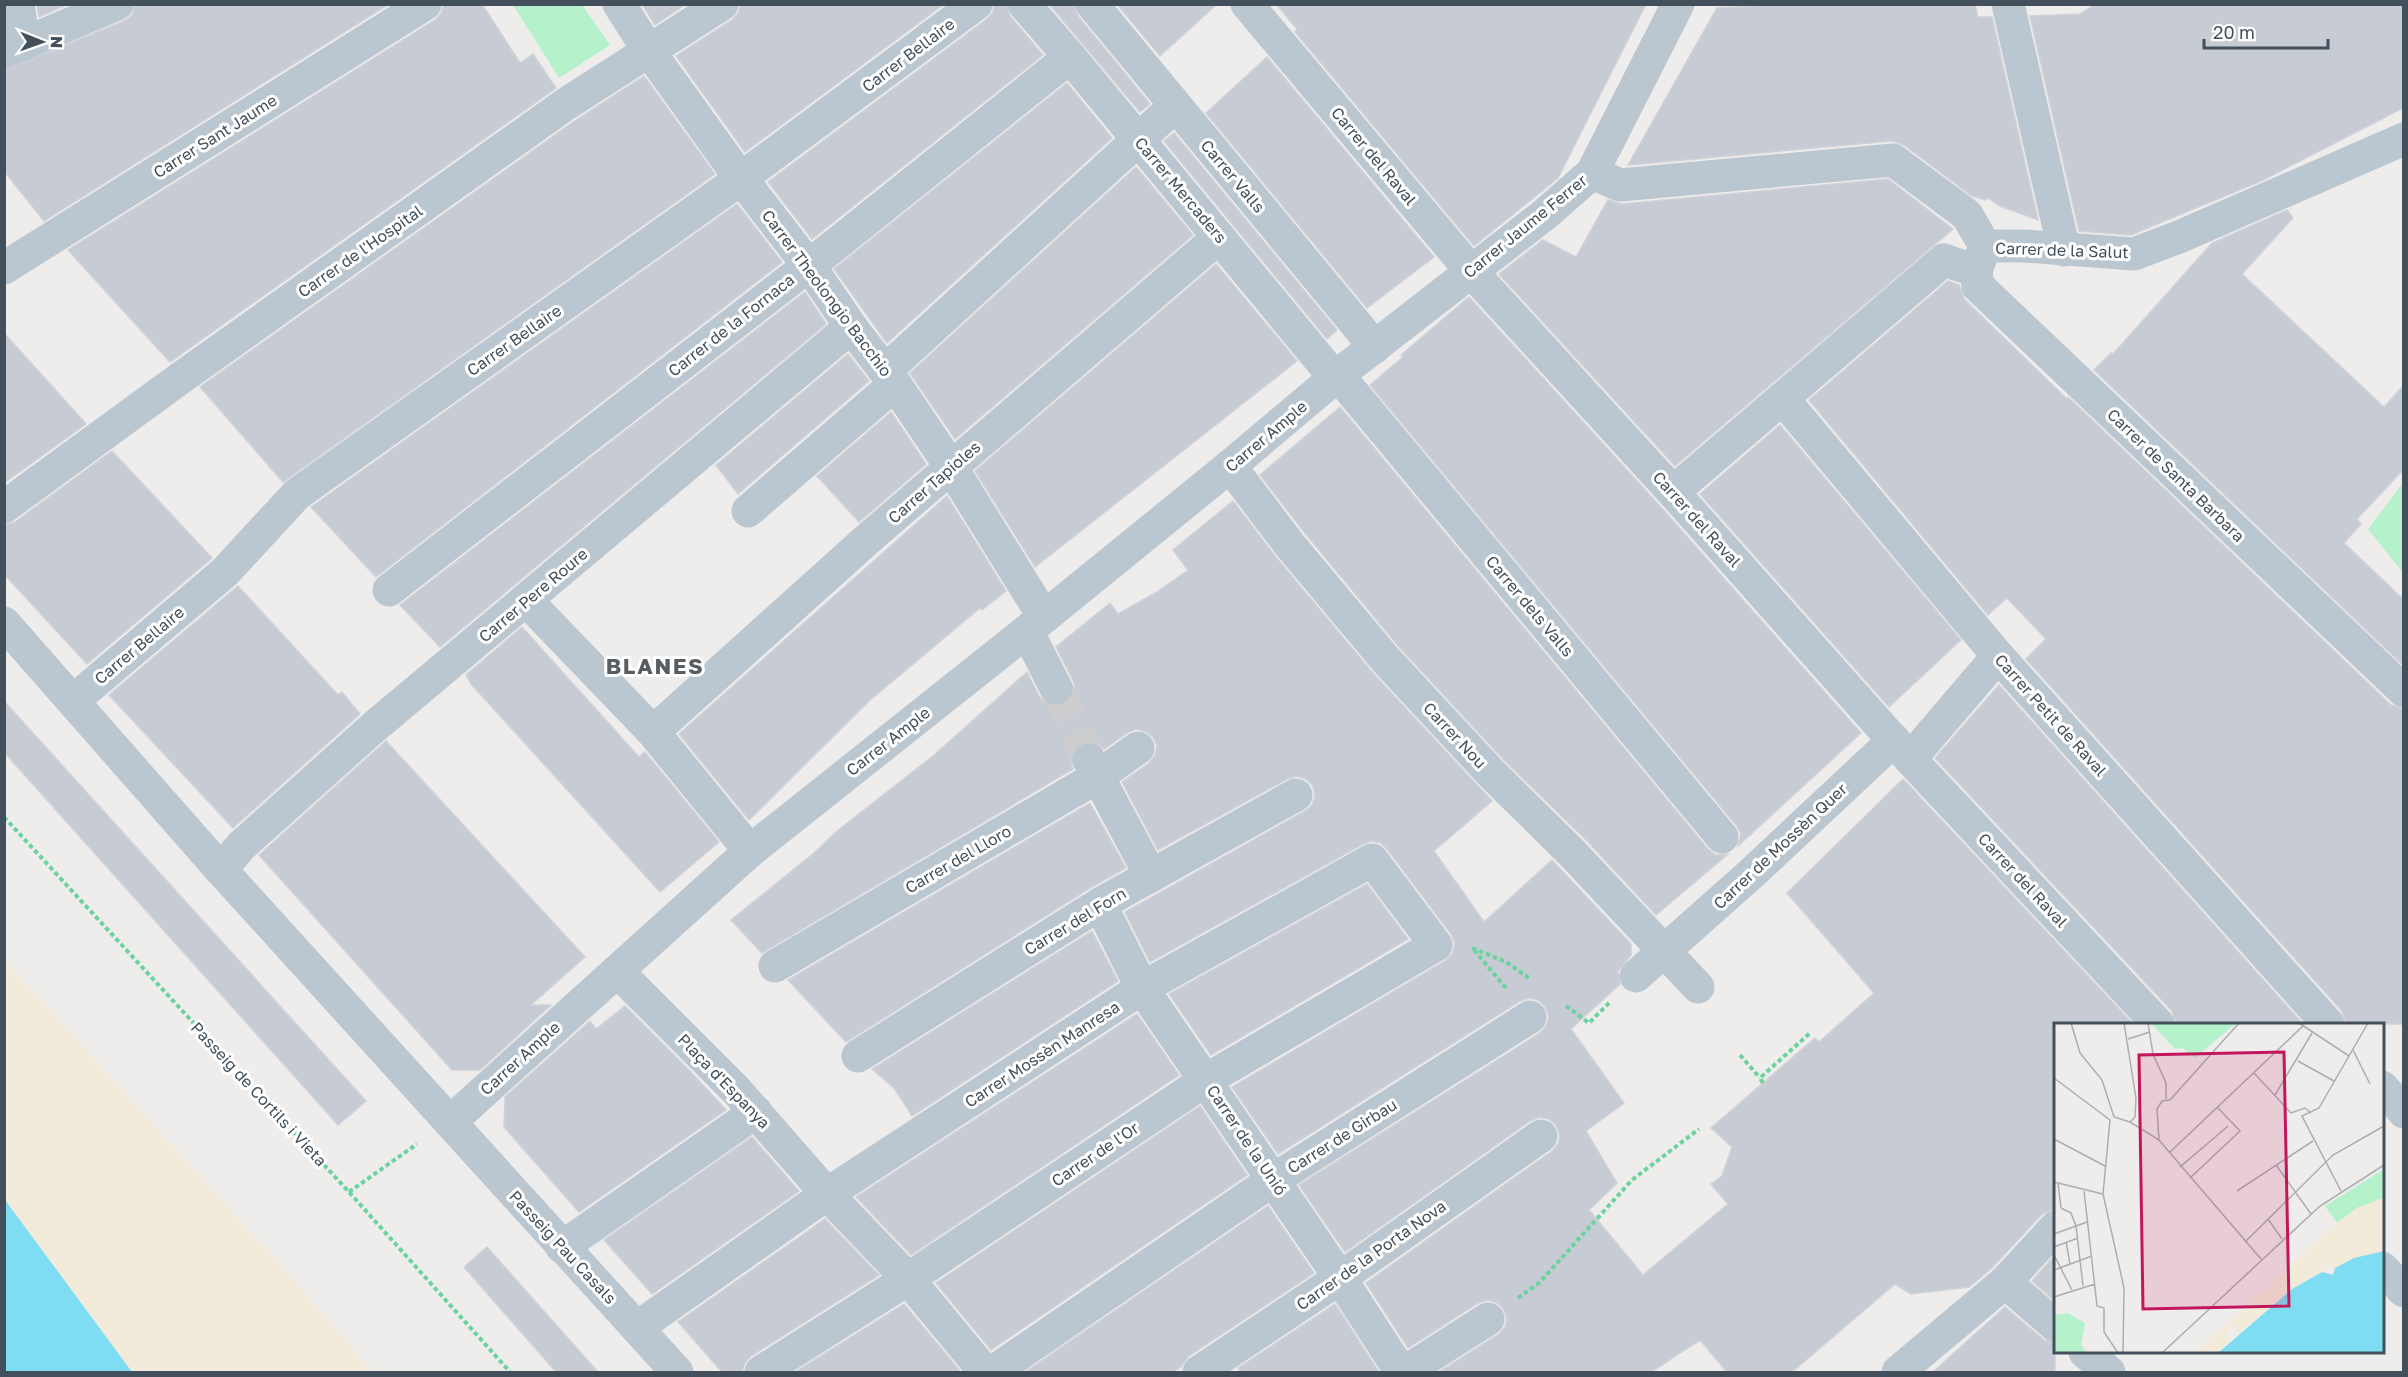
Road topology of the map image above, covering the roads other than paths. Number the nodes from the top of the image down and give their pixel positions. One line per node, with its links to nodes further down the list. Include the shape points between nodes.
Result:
1 (18, 4): 12 (street)
2 (117, 4): 12 (street)
3 (425, 4): 24 (street, Carrer Sant Jaume)
4 (620, 4): 13 (street, Carrer Theolongio Bacchio)
5 (722, 4): 13 (street, Carrer de l'Hospital)
6 (976, 4): 19 (street, Carrer Bellaire)
7 (1024, 4): 14 (street, Carrer Mercaders)
8 (1092, 4): 15 (street, Carrer Valls)
9 (1247, 4): 25 (street, Carrer del Raval)
10 (1678, 4): 18 (street, Carrer Jaume Ferrer)
11 (2008, 4): 21 (street)
12 (14, 48)
13 (650, 51): 19 (street, Carrer Theolongio Bacchio); 34 (street, Carrer de l'Hospital, via 566,104)
14 (1070, 57): 17 (street, Carrer Mercaders); 23 (street, Carrer de la Fornaca)
15 (1175, 106): 17 (street); 27 (street, Carrer Valls)
16 (2403, 139): 21 (street, Carrer de la Salut, via 2134,254)
17 (1139, 140): 20 (street, Carrer Mercaders); 29 (street)
18 (1592, 173): 22 (street, Carrer de la Salut, via 1620,185 1893,160 1967,215); 25 (street, Carrer Jaume Ferrer, via 1544,215)
19 (740, 178): 23 (street, Carrer Theolongio Bacchio); 43 (street, Carrer Bellaire, via 297,494 225,572)
20 (1219, 237): 28 (street, Carrer Mercaders); 32 (street, Carrer Tapioles)
21 (2064, 250): 22 (street, Carrer de la Salut, via 2025,246)
22 (1981, 258): 30 (street, via 1944,260); 42 (street, Carrer de Santa Barbara, via 1978,286)
23 (807, 266): 26 (street, Carrer Theolongio Bacchio); 36 (street, Carrer de la Fornaca)
24 (4, 268)
25 (1470, 270): 27 (street, Carrer Jaume Ferrer); 33 (street, Carrer del Raval)
26 (851, 327): 29 (street, Carrer Theolongio Bacchio); 37 (street, Carrer Pere Roure)
27 (1375, 346): 28 (street, Carrer Jaume Ferrer)
28 (1336, 376): 31 (street, Carrer Ample); 49 (street, Carrer dels Valls)
29 (890, 377): 32 (street, Carrer Theolongio Bacchio); 35 (street)
30 (1783, 399): 33 (street); 40 (street, Carrer Petit de Raval)
31 (1230, 466): 39 (street, Carrer Ample); 55 (street, Carrer Nou, via 1288,544 1386,660)
32 (951, 467): 39 (street, Carrer Theolongio Bacchio); 44 (street, Carrer Tapioles)
33 (1673, 492): 46 (street, Carrer del Raval)
34 (4, 507)
35 (748, 511)
36 (389, 590)
37 (527, 601): 44 (street); 51 (street, Carrer Pere Roure, via 374,727 241,846)
38 (4, 623): 43 (street)
39 (1036, 624): 41 (street, Carrer Theolongio Bacchio); 50 (street, Carrer Ample)
40 (1998, 656): 46 (street, Carrer de Mossèn Quer); 62 (street, Carrer Petit de Raval)
41 (1056, 688)
42 (2403, 691)
43 (74, 700): 51 (street)
44 (653, 732): 50 (street)
45 (1138, 748): 47 (street, Carrer del Lloro)
46 (1902, 750): 55 (street, Carrer de Mossèn Quer); 63 (street, Carrer del Raval)
47 (1093, 768): 52 (street); 56 (street, Carrer del Lloro)
48 (1296, 795): 52 (street, Carrer del Forn)
49 (1722, 837)
50 (750, 851): 57 (street, Carrer Ample)
51 (221, 870): 69 (street)
52 (1151, 876): 53 (street, Carrer del Forn)
53 (1100, 904): 60 (street, Carrer de la Unió); 64 (street, Carrer del Forn)
54 (1436, 945): 60 (street, Carrer Mossèn Manresa, via 1372,860); 65 (street, Carrer de l'Or)
55 (1664, 950): 58 (street, Carrer de Mossèn Quer); 59 (street, Carrer Nou)
56 (775, 966)
57 (617, 971): 67 (street, Plaça d'Espanya); 69 (street, Carrer Ample)
58 (1636, 976)
59 (1698, 987)
60 (1142, 988): 65 (street, Carrer de la Unió); 72 (street, Carrer Mossèn Manresa)
61 (1530, 1017): 71 (street, Carrer de Girbau)
62 (2322, 1022)
63 (2157, 1023)
64 (858, 1056)
65 (1206, 1080): 71 (street, Carrer de la Unió); 77 (street, Carrer de l'Or)
66 (2384, 1089): 68 (street)
67 (756, 1112): 72 (street, Plaça d'Espanya); 74 (street)
68 (2403, 1112)
69 (450, 1122): 74 (street, Passeig Pau Casals)
70 (1541, 1136): 76 (street, Carrer de la Porta Nova)
71 (1273, 1180): 76 (street, Carrer de la Unió); 87 (street, Carrer de Girbau)
72 (827, 1194): 77 (street, Plaça d'Espanya); 82 (street, Carrer Mossèn Manresa)
73 (2054, 1228): 78 (street)
74 (562, 1247): 82 (street, Passeig Pau Casals)
75 (2384, 1270): 79 (street)
76 (1340, 1278): 88 (street, Carrer de la Porta Nova); 89 (street, Carrer de la Unió)
77 (908, 1279): 85 (street, Carrer de l'Or); 86 (street, Plaça d'Espanya)
78 (2005, 1282): 81 (street); 90 (street)
79 (2403, 1291)
80 (1488, 1319): 89 (street)
81 (2054, 1325)
82 (638, 1327): 84 (street, Passeig Pau Casals)
83 (2086, 1353): 91 (street)
84 (677, 1372)
85 (761, 1372)
86 (985, 1372)
87 (993, 1372)
88 (1199, 1372)
89 (1403, 1372)
90 (1898, 1372)
91 (2109, 1372)

